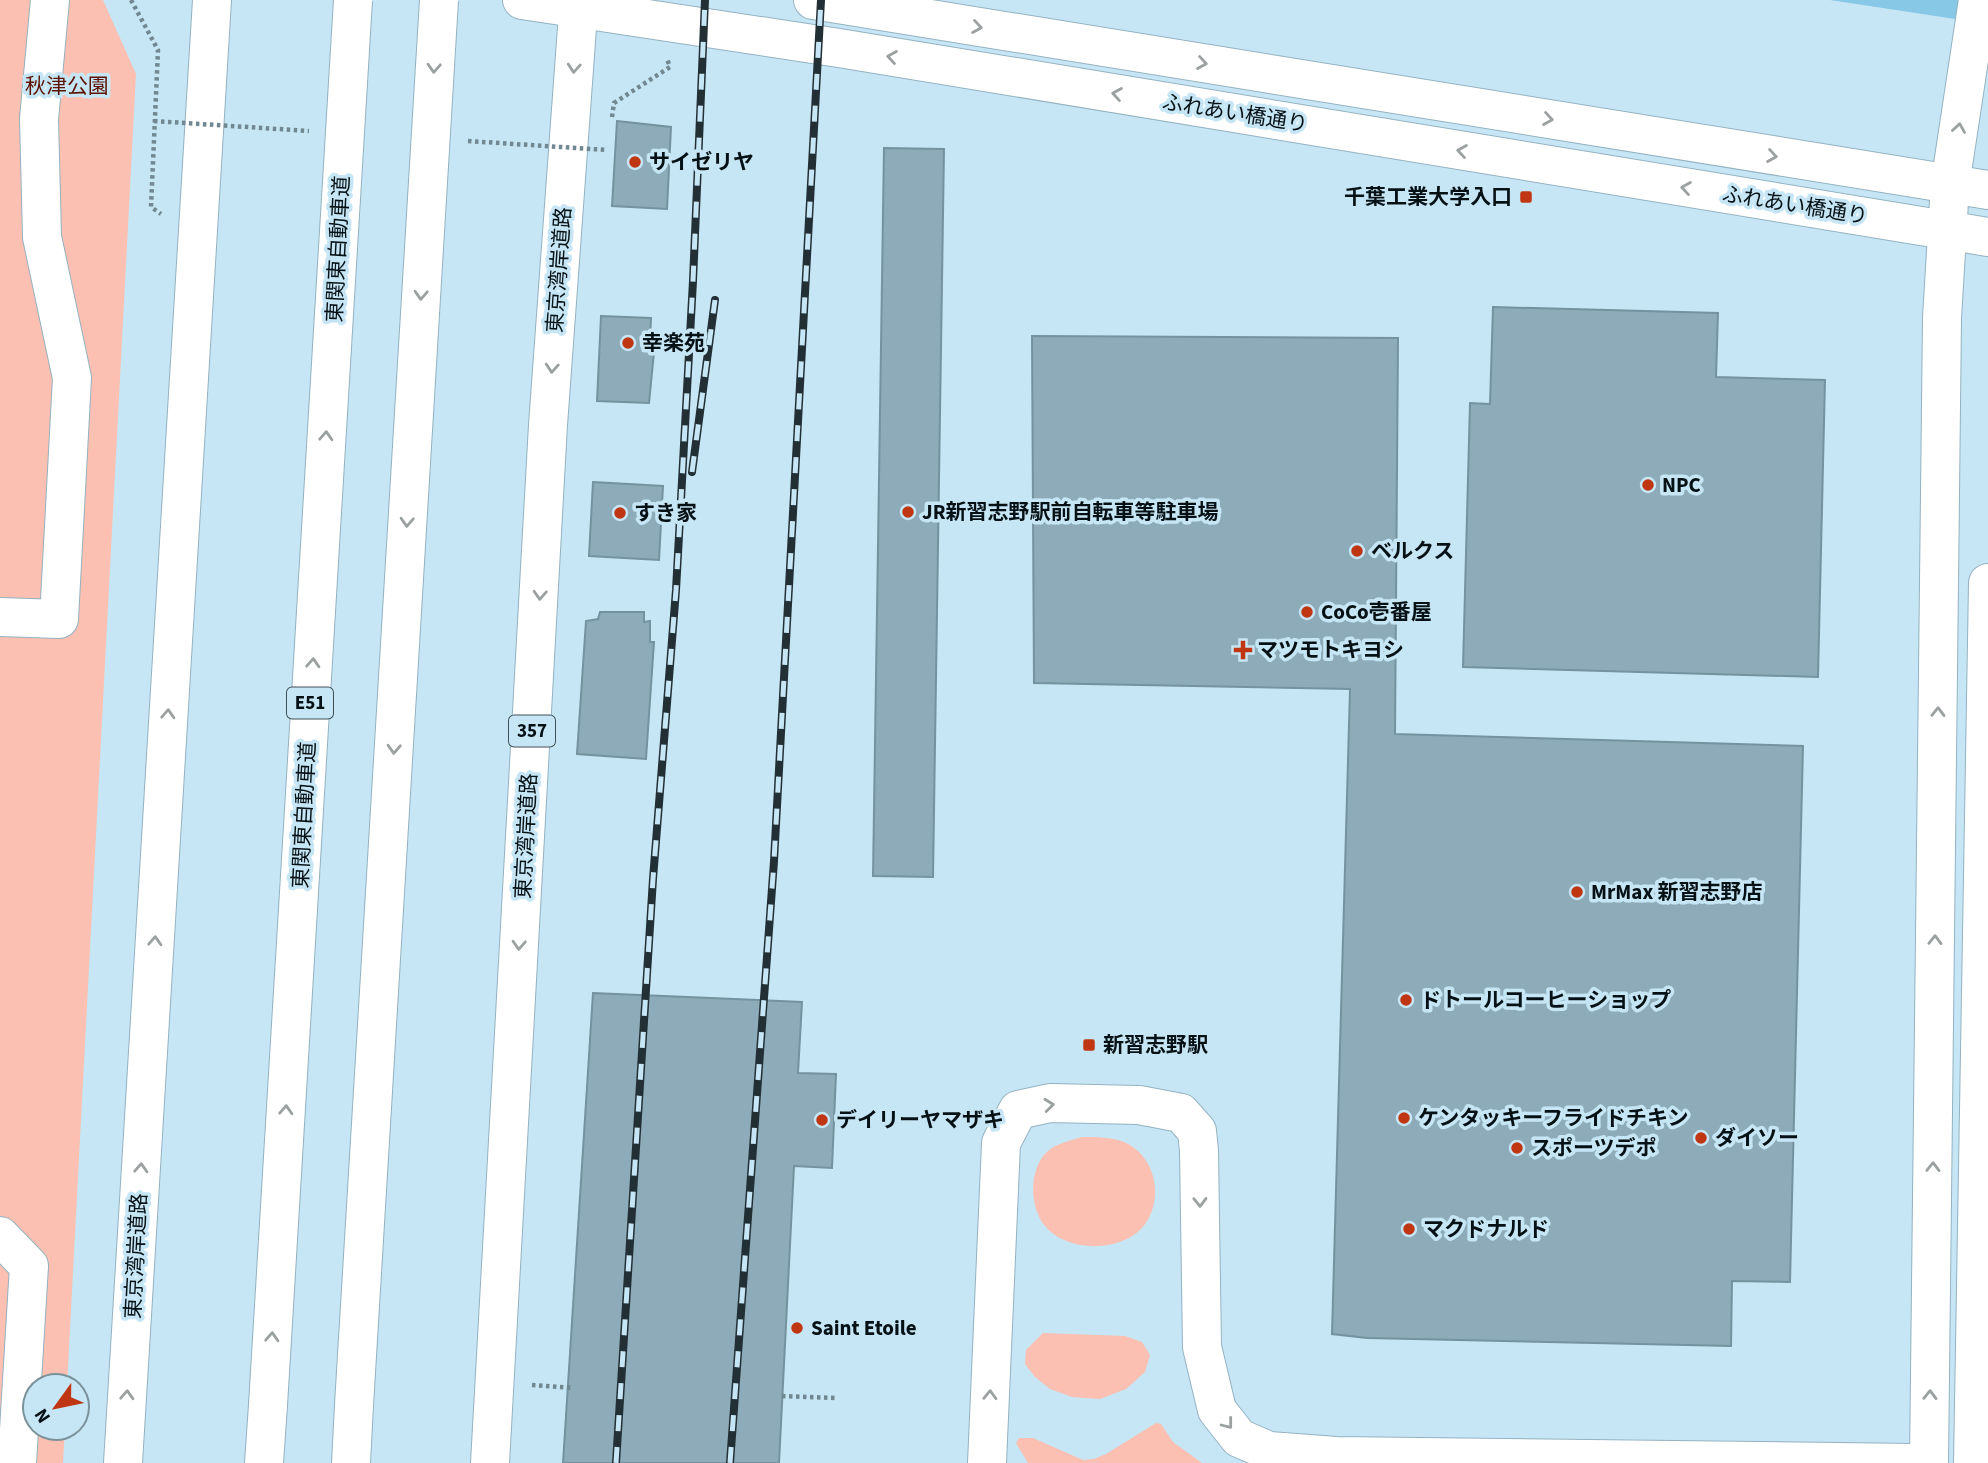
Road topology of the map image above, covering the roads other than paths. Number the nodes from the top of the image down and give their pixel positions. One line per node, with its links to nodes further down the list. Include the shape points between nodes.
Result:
1 (50, 0): 14 (main road, via 39,119 42,237 72,378 59,619)
2 (212, 0): 17 (main road, 東京湾岸道路, one-way to 2)
3 (353, 0): 18 (main road, 東関東自動車道 / E51, one-way to 3, bridge)
4 (439, 0): 19 (main road, one-way to 19, bridge)
5 (522, 0): 8 (main road, ふれあい橋通り)
6 (813, 0): 9 (main road, ふれあい橋通り, one-way to 9)
7 (1978, 0): 9 (main road, one-way to 7)
8 (579, 5): 11 (main road, ふれあい橋通り, one-way to 8); 20 (main road, 東京湾岸道路 / 357, one-way to 20, via 548,425)
9 (1950, 185): 10 (main road, ふれあい橋通り); 11 (main road)
10 (1988, 190)
11 (1947, 231): 12 (main road, ふれあい橋通り); 23 (main road, one-way to 11, via 1942,318)
12 (1988, 237)
13 (1988, 583): 24 (main road)
14 (0, 617)
15 (0, 1236): 16 (main road, via 29,1266)
16 (17, 1463)
17 (123, 1463)
18 (264, 1463)
19 (351, 1463)
20 (489, 1463)
21 (987, 1463): 22 (main road, one-way to 22, via 1001,1143 1018,1110 1050,1103 1139,1105 1181,1113 1197,1131 1202,1347 1217,1409 1239,1438 1269,1451 1336,1456)
22 (1916, 1463)
23 (1929, 1463)
24 (1973, 1463)

